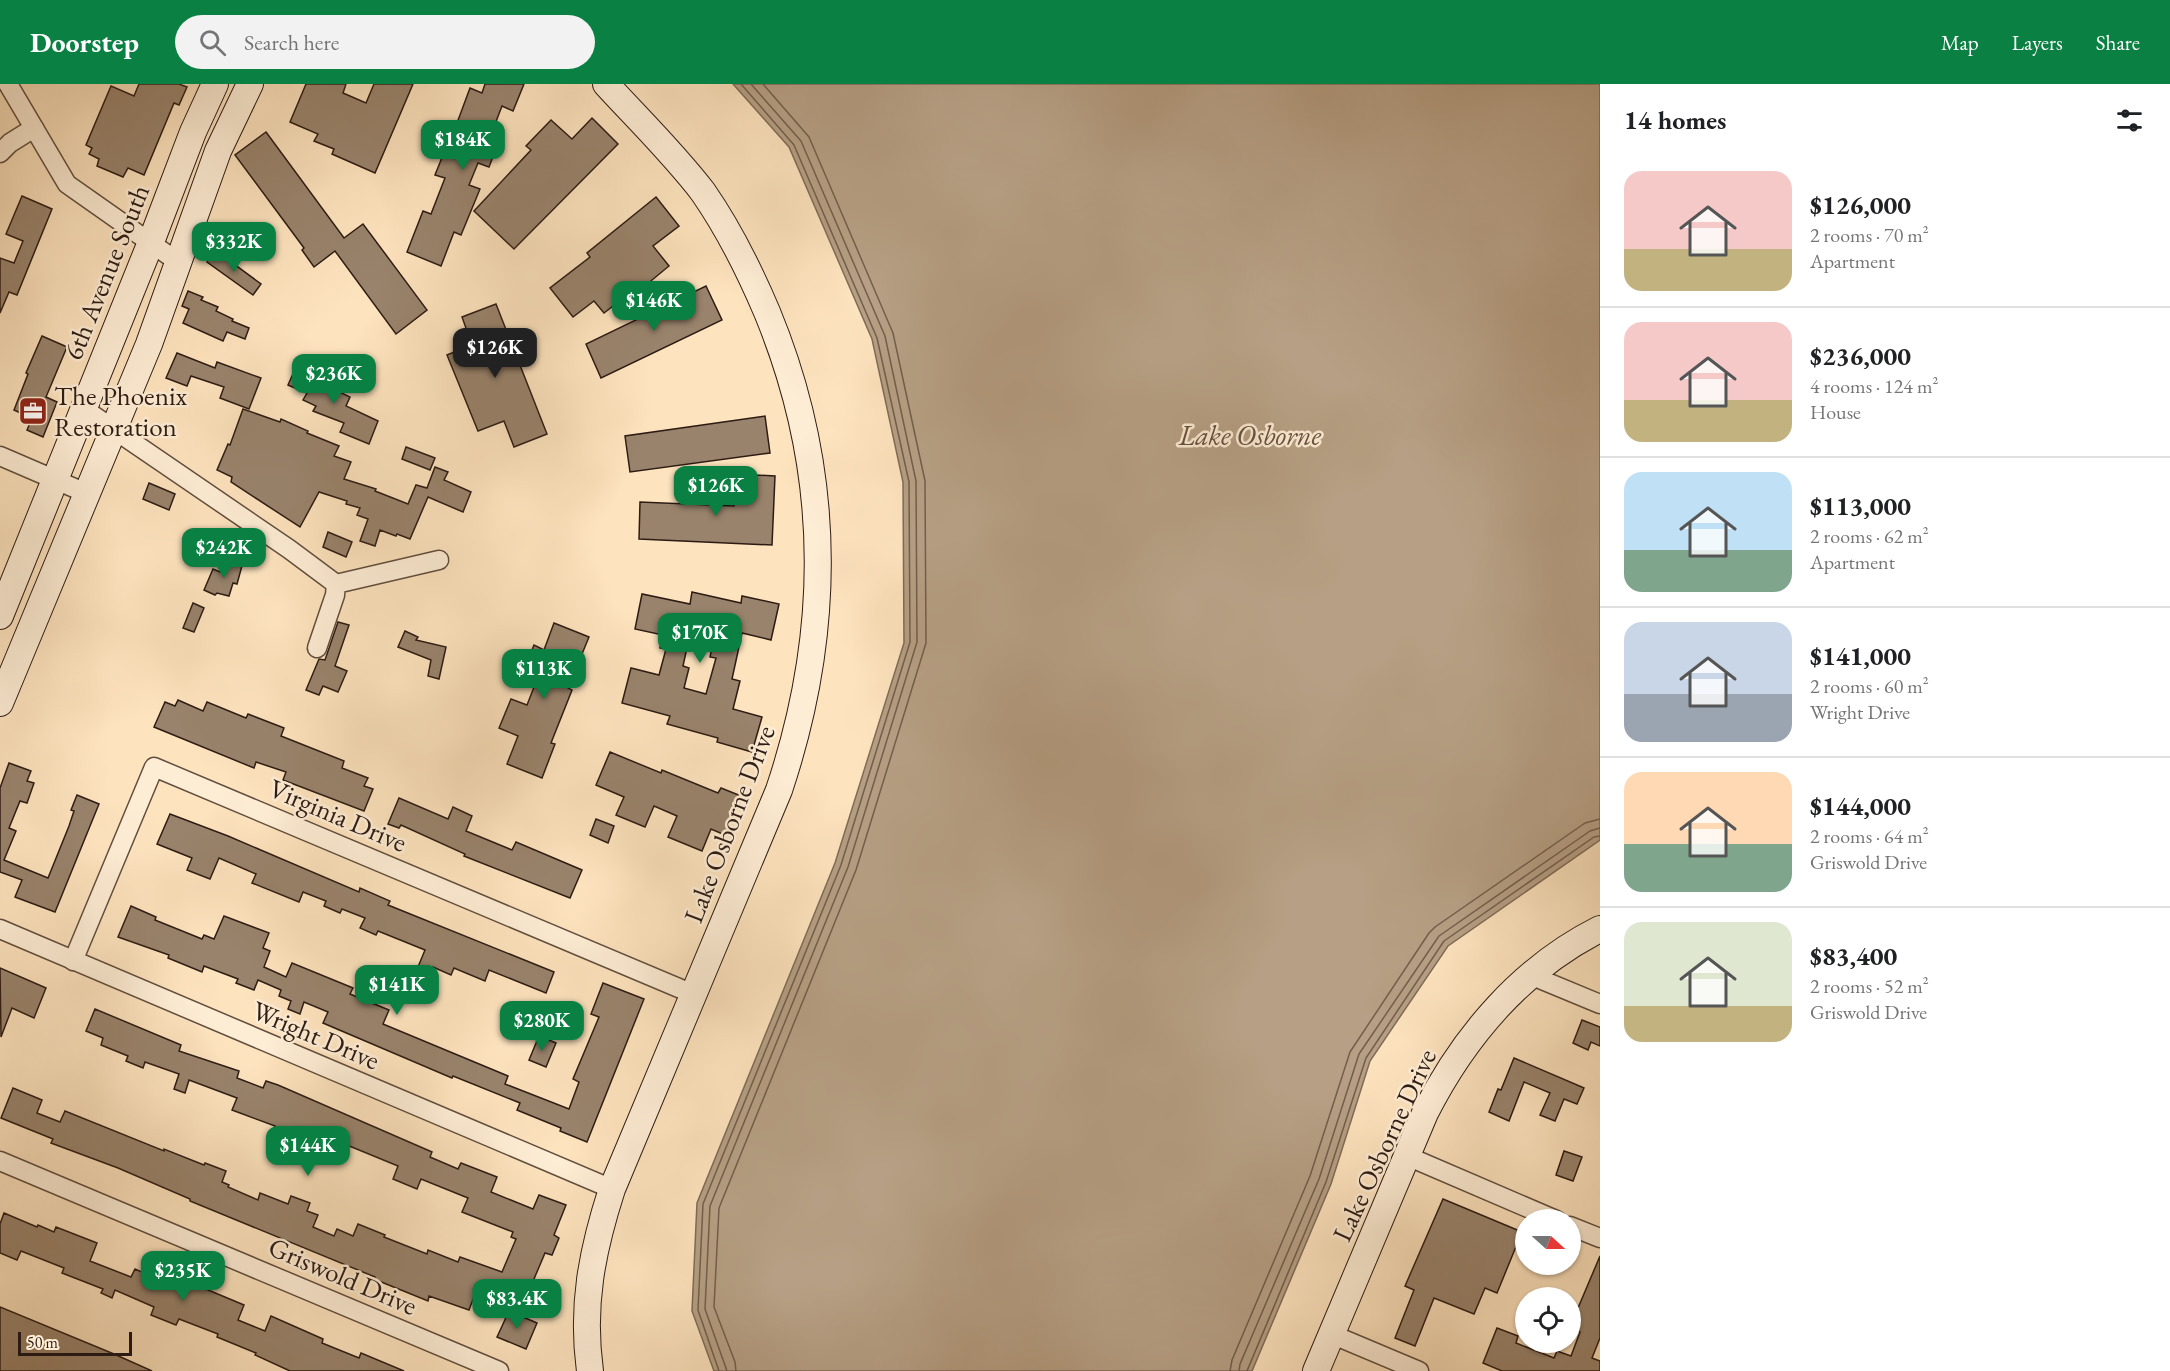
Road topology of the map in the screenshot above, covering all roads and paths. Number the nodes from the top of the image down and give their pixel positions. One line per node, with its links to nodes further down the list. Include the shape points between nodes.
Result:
1 (8, 84): 5 (street)
2 (215, 84): 7 (street, 6th Avenue South)
3 (250, 84): 8 (street, via 219,151)
4 (606, 84): 23 (street, Lake Osborne Drive, via 703,192 742,258 781,346 794,386 815,494 819,543 815,640 793,751)
5 (34, 128): 6 (street); 7 (street, via 67,184)
6 (0, 153)
7 (151, 242): 8 (street); 9 (street, 6th Avenue South)
8 (178, 262): 10 (street)
9 (84, 409): 10 (street); 12 (street, 6th Avenue South)
10 (113, 429): 13 (street); 15 (street)
11 (0, 456): 12 (street)
12 (55, 479): 13 (street); 16 (street, 6th Avenue South)
13 (86, 493): 18 (street)
14 (439, 560): 15 (street)
15 (336, 584): 17 (street)
16 (0, 616)
17 (317, 648)
18 (2, 692)
19 (1600, 928): 22 (street, Lake Osborne Drive)
20 (0, 930): 21 (street, Wright Drive)
21 (73, 961): 23 (street, Virginia Drive, via 154,767); 27 (street, Wright Drive)
22 (1530, 975): 24 (street); 25 (street, Lake Osborne Drive, via 1461,1051 1438,1087)
23 (693, 994): 27 (street, Lake Osborne Drive)
24 (1600, 1004)
25 (1407, 1156): 28 (street); 31 (street, Lake Osborne Drive)
26 (0, 1161): 32 (street, Griswold Drive)
27 (612, 1189): 33 (street, Lake Osborne Drive, via 591,1263 587,1298)
28 (1530, 1209)
29 (1581, 1230): 30 (street)
30 (1600, 1238)
31 (1331, 1334): 34 (street, Lake Osborne Drive); 35 (street)
32 (499, 1371)
33 (590, 1371)
34 (1316, 1371)
35 (1419, 1371)

